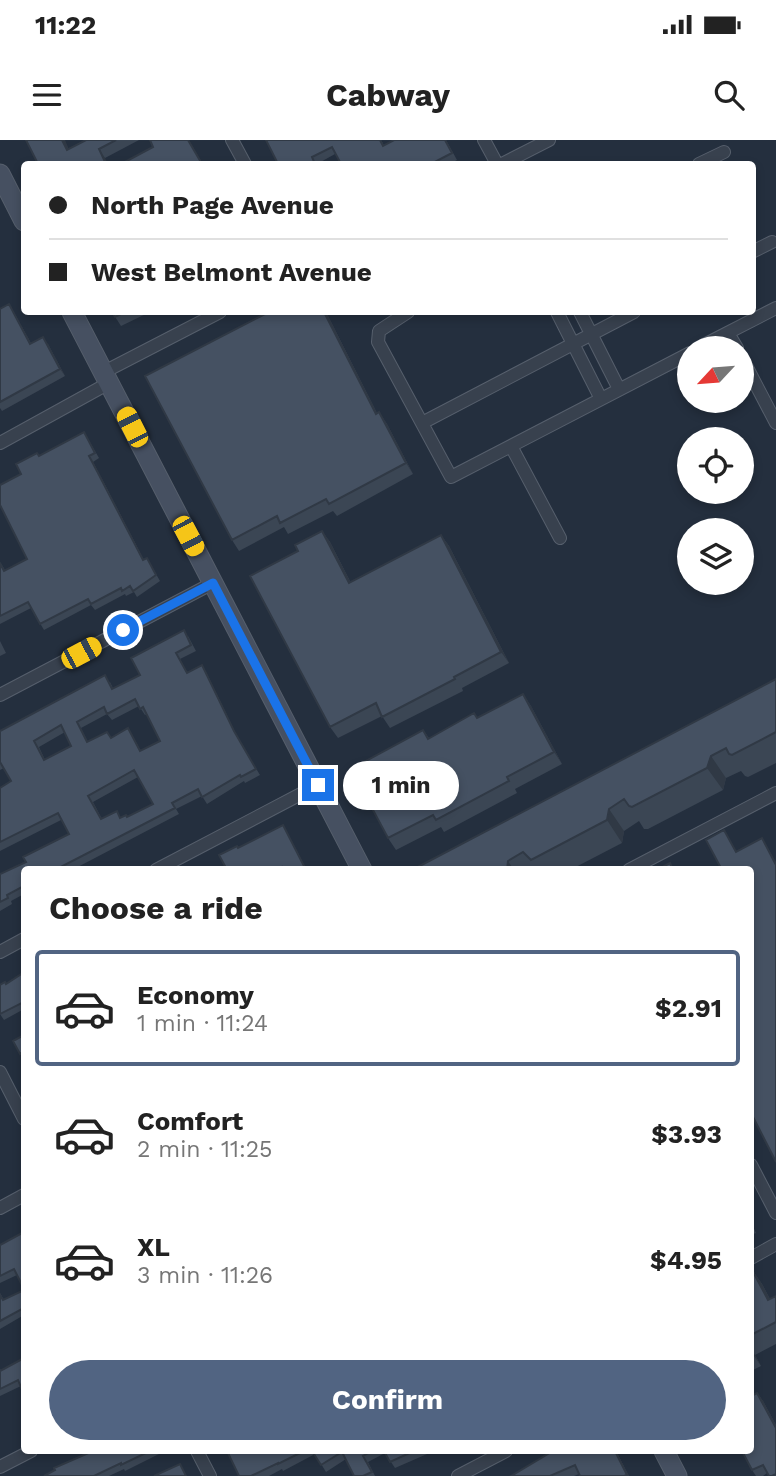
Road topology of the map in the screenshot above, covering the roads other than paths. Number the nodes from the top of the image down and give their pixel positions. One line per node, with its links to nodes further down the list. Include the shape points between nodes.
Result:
1 (232, 140): 5 (street)
2 (484, 140): 6 (street)
3 (549, 140): 7 (street)
4 (724, 152): 8 (street)
5 (243, 161)
6 (498, 161)
7 (506, 161)
8 (705, 161)
9 (1, 179): 10 (main road)
10 (21, 216)
11 (772, 242): 12 (street)
12 (756, 250)
13 (776, 308): 21 (street)
14 (74, 315): 26 (main road)
15 (215, 315): 26 (street)
16 (403, 315): 30 (street, via 379,331 378,342)
17 (559, 315): 24 (street)
18 (582, 315): 20 (street)
19 (628, 315): 20 (street)
20 (592, 333): 24 (street); 28 (street)
21 (728, 333): 22 (street); 23 (street)
22 (722, 336)
23 (730, 336)
24 (573, 343): 29 (street); 30 (street)
25 (677, 360): 28 (street)
26 (106, 378): 32 (street); 35 (main road)
27 (754, 381): 31 (street)
28 (619, 389): 29 (street)
29 (601, 399): 33 (street)
30 (422, 423): 33 (street, via 451,477)
31 (776, 423)
32 (0, 443)
33 (511, 446): 34 (street)
34 (560, 538)
35 (213, 583): 36 (street); 37 (main road)
36 (0, 695)
37 (318, 785): 39 (street); 40 (main road)
38 (774, 798): 41 (street)
39 (164, 866)
40 (360, 866)
41 (637, 866)
42 (21, 941): 43 (street)
43 (0, 952)
44 (0, 1072): 45 (street)
45 (21, 1113)
46 (754, 1171): 49 (street)
47 (21, 1197): 48 (street)
48 (0, 1208)
49 (776, 1213)
50 (776, 1244): 51 (street)
51 (754, 1256)
52 (25, 1454): 56 (street)
53 (199, 1454): 57 (street)
54 (500, 1454): 58 (street)
55 (666, 1454): 59 (main road)
56 (0, 1467)
57 (210, 1476)
58 (458, 1476)
59 (677, 1476)

